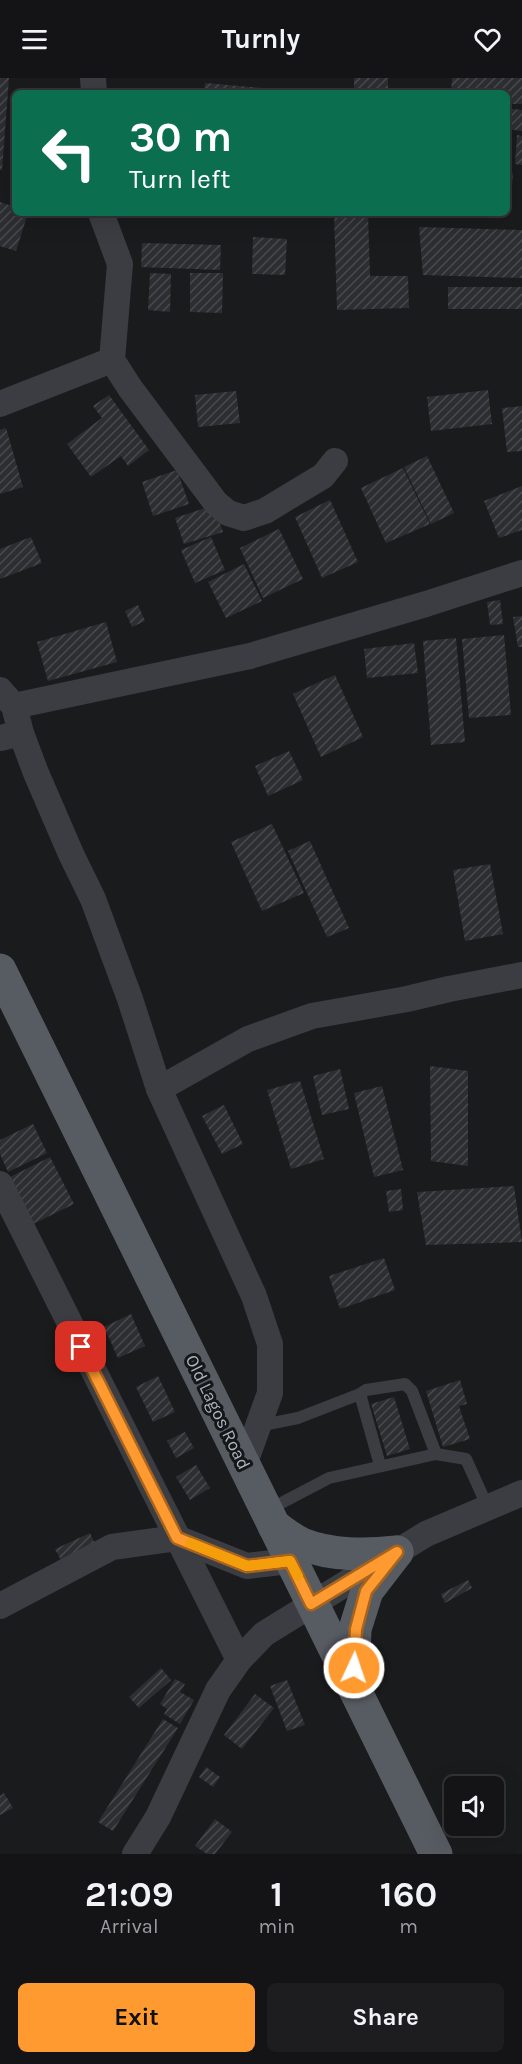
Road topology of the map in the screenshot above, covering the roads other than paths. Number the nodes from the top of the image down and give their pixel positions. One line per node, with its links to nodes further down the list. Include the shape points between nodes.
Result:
1 (102, 216): 2 (street, via 120,264)
2 (112, 360): 3 (street); 4 (street, via 216,503 228,513 244,518 265,511 322,476)
3 (0, 404)
4 (335, 461)
5 (522, 573): 6 (street, via 250,656)
6 (7, 698): 7 (street)
7 (11, 736): 10 (street, via 93,900)
8 (0, 970): 15 (main road, Old Lagos Road)
9 (522, 975): 10 (street, via 312,1016 248,1039)
10 (159, 1089): 13 (street, via 254,1296 270,1344 270,1393)
11 (0, 1184): 20 (street)
12 (360, 1394): 13 (lane, via 298,1418); 14 (lane, via 405,1384); 16 (lane)
13 (258, 1426): 15 (street)
14 (436, 1454): 16 (lane); 18 (lane, via 466,1459)
15 (244, 1465): 19 (main road, Old Lagos Road)
16 (380, 1465): 19 (lane, via 320,1482)
17 (522, 1493): 18 (street)
18 (488, 1508): 21 (street, via 426,1534)
19 (270, 1519): 21 (main road, via 302,1544 364,1555); 22 (main road, Old Lagos Road)
20 (177, 1538): 22 (street, via 247,1566); 24 (street, via 112,1547); 25 (street)
21 (397, 1552): 23 (street); 26 (main road, via 366,1591 356,1629)
22 (290, 1561): 23 (main road, Old Lagos Road)
23 (311, 1604): 25 (street, via 264,1634); 26 (main road, Old Lagos Road)
24 (0, 1606)
25 (240, 1660): 27 (street, via 218,1690 158,1817)
26 (353, 1688): 28 (main road, Old Lagos Road)
27 (135, 1854)
28 (436, 1854)

